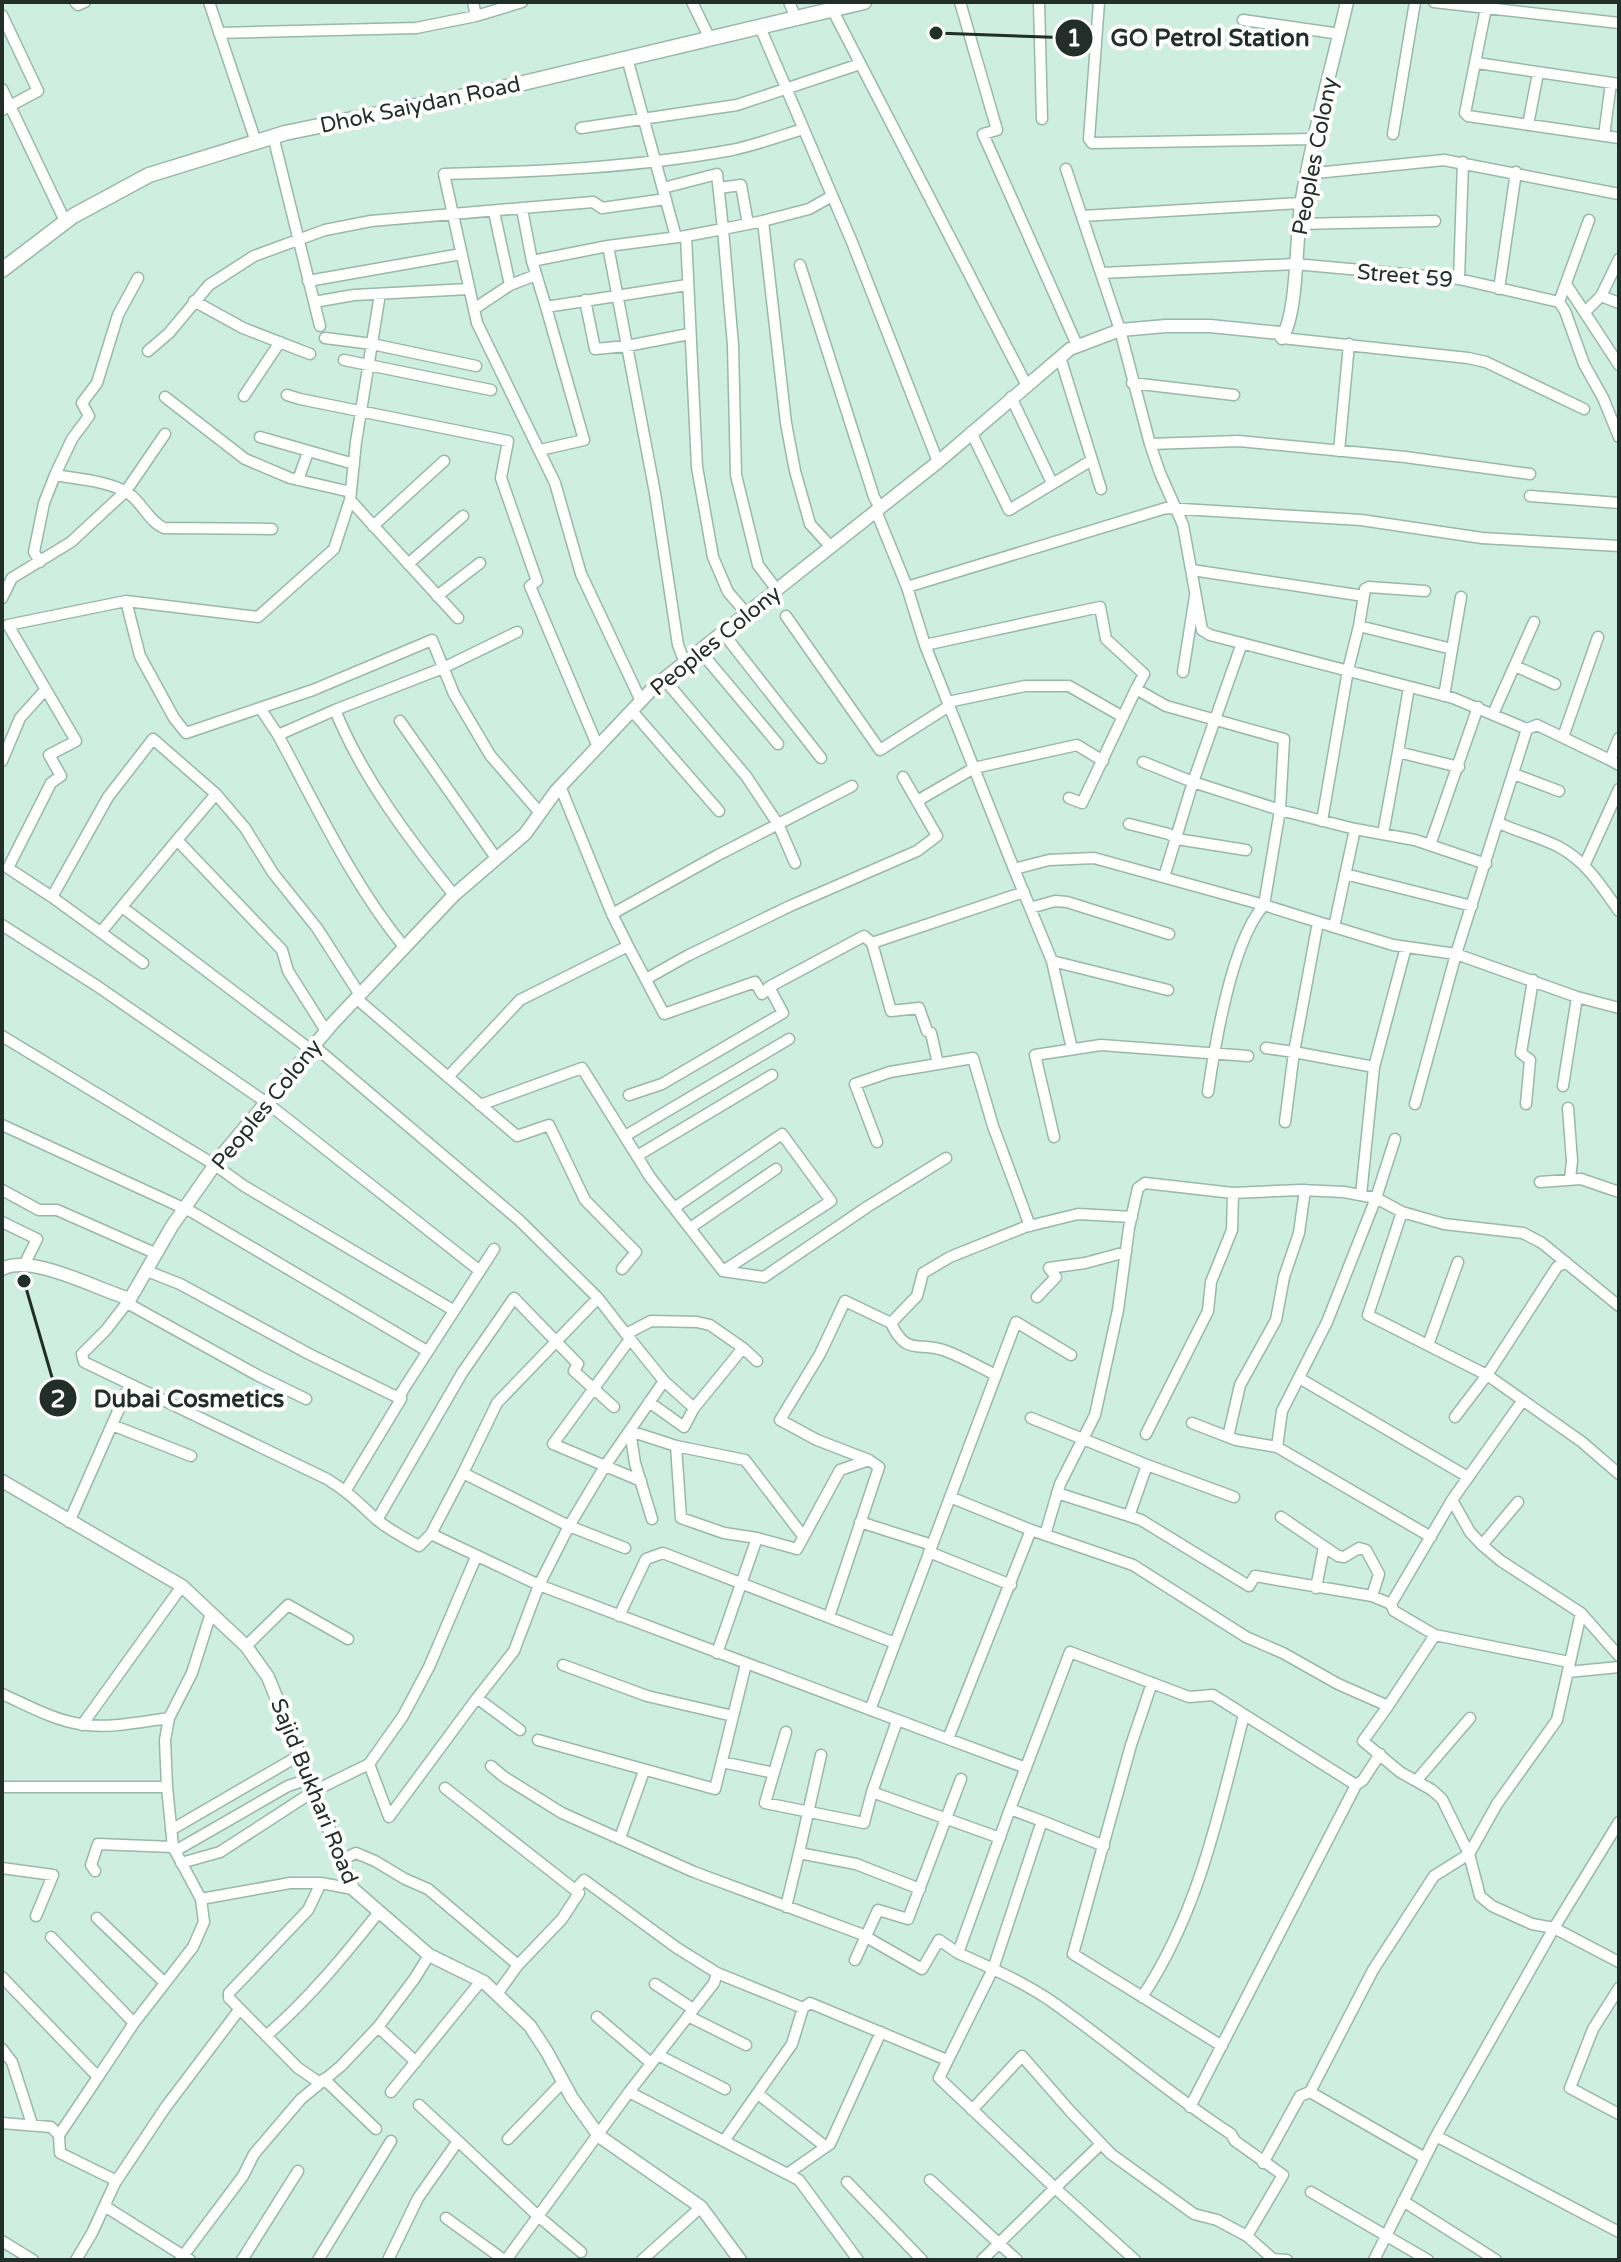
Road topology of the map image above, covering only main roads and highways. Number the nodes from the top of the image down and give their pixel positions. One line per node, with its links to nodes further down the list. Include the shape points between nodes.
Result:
1 (864, 2): 2 (main road, Dhok Saiydan Road, via 273,136 149,175 65,221)
2 (2, 270)

